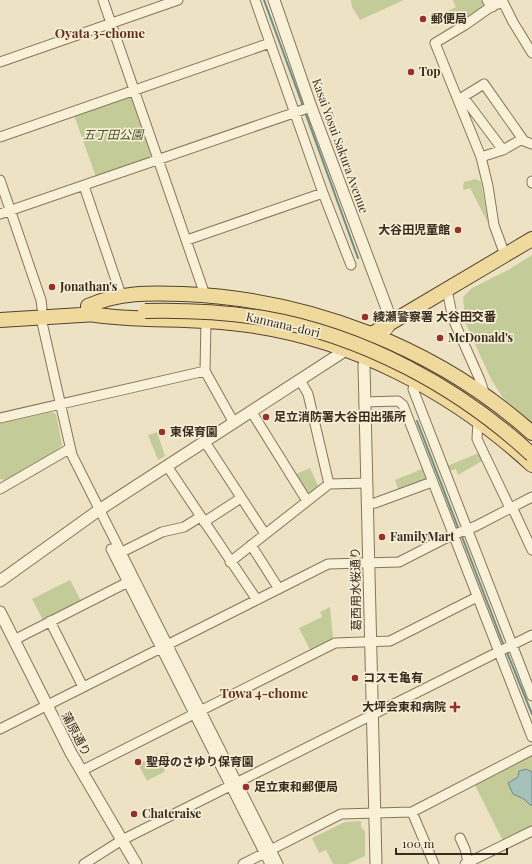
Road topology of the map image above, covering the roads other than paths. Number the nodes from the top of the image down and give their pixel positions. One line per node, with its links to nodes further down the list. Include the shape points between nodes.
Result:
1 (103, 0): 6 (street)
2 (178, 0): 6 (street)
3 (255, 0): 7 (street)
4 (274, 0): 12 (street, Kasai Yōsui Sakura Avenue)
5 (490, 3): 8 (street, via 503,2 512,22); 11 (street, via 465,25 435,43)
6 (112, 23): 9 (street); 10 (street)
7 (270, 43): 10 (street); 13 (street)
8 (532, 53)
9 (0, 62)
10 (135, 90): 14 (street); 19 (street)
11 (461, 99): 15 (street, via 484,84); 17 (street); 18 (street)
12 (309, 108): 13 (street); 38 (street, Kasai Yōsui Sakura Avenue)
13 (296, 112): 19 (street); 22 (street)
14 (0, 137)
15 (522, 138): 16 (street); 17 (street)
16 (532, 144)
17 (503, 150): 18 (street)
18 (481, 158): 27 (street, via 494,225)
19 (159, 160): 21 (street); 26 (street)
20 (0, 180): 23 (street)
21 (84, 186): 23 (street); 30 (street)
22 (323, 192): 26 (street); 28 (street)
23 (11, 212): 24 (street); 35 (street, via 41,300)
24 (0, 214)
25 (532, 239): 27 (main road)
26 (187, 240): 31 (street)
27 (505, 255): 29 (main road)
28 (351, 265)
29 (447, 290): 38 (main road); 46 (street, via 453,319)
30 (121, 295): 31 (main road); 33 (main road, via 106,298)
31 (205, 295): 39 (main road, via 244,299 292,309 334,320)
32 (145, 307): 33 (main road, Kannana-dori); 55 (main road, Kannana-dori, via 198,303 265,310 345,333 401,356 437,375 487,408); 57 (main road, Kannana-dori, bridge, via 263,318 348,343 398,364 432,382 482,414)
33 (89, 310): 35 (main road, Kannana-dori); 37 (main road, via 117,319)
34 (0, 311): 35 (main road, Kannana-dori)
35 (41, 313): 36 (main road, Kannana-dori); 48 (street)
36 (0, 320)
37 (206, 320): 40 (main road, via 274,330); 43 (street)
38 (392, 322): 39 (main road); 41 (main road, via 397,338)
39 (376, 336): 40 (main road); 41 (main road); 42 (street, 葛西用水桜通り)
40 (346, 350): 42 (main road); 44 (street)
41 (406, 350): 46 (main road, via 444,369)
42 (367, 358): 45 (main road); 47 (street, 葛西用水桜通り, via 364,365)
43 (205, 371): 48 (street); 52 (street)
44 (300, 380): 49 (street); 62 (street, via 308,394)
45 (414, 380): 51 (main road); 71 (street, via 413,389)
46 (485, 395): 53 (main road)
47 (364, 402): 60 (street, via 401,402); 61 (street, 葛西用水桜通り)
48 (60, 404): 50 (street); 56 (street)
49 (251, 412): 52 (street); 66 (street)
50 (0, 418)
51 (478, 420): 58 (main road); 68 (street, via 477,439)
52 (234, 422): 54 (street)
53 (532, 433)
54 (205, 442): 59 (street); 65 (street)
55 (532, 444)
56 (69, 449): 63 (street); 69 (street)
57 (532, 455)
58 (532, 465)
59 (167, 466): 69 (street); 70 (street)
60 (432, 482): 67 (street); 73 (street)
61 (367, 483): 62 (street); 67 (street, 葛西用水桜通り)
62 (329, 484): 66 (street)
63 (0, 489)
64 (532, 497): 68 (street)
65 (241, 498): 70 (street); 72 (street)
66 (307, 501): 72 (street)
67 (367, 504): 78 (street, 葛西用水桜通り)
68 (511, 508): 71 (street); 75 (street)
69 (99, 510): 76 (street); 79 (street); 80 (street, via 97,521)
70 (202, 520): 76 (street, via 162,532); 77 (street)
71 (468, 530): 73 (street); 89 (street)
72 (265, 534): 74 (street)
73 (454, 534): 78 (street, via 398,562); 82 (street)
74 (251, 545): 77 (street); 81 (street)
75 (532, 550)
76 (120, 553): 80 (street)
77 (230, 562): 83 (street)
78 (368, 563): 81 (street, via 328,564); 88 (street, 葛西用水桜通り)
79 (0, 580)
80 (130, 580): 85 (street); 90 (street)
81 (279, 589): 83 (street)
82 (477, 598): 88 (street, via 390,641); 91 (street)
83 (257, 600): 90 (street)
84 (0, 612): 87 (street, 蒲原通り)
85 (50, 621): 87 (street); 92 (street)
86 (532, 635): 89 (street)
87 (14, 640): 94 (street, 蒲原通り)
88 (370, 642): 95 (street, via 335,644); 96 (street, 葛西用水桜通り)
89 (513, 645): 91 (street); 93 (street)
90 (164, 646): 92 (street); 95 (street)
91 (499, 652): 96 (street); 98 (street)
92 (83, 686): 94 (street)
93 (532, 696)
94 (46, 705): 97 (street); 100 (street, 蒲原通り)
95 (197, 713): 100 (street); 101 (street)
96 (373, 716): 101 (street); 102 (street, 葛西用水桜通り)
97 (0, 729)
98 (532, 737)
99 (532, 750): 103 (street)
100 (81, 771): 106 (street, 蒲原通り)
101 (233, 785): 106 (street); 107 (street)
102 (375, 812): 103 (street); 107 (street, via 341,814); 114 (street, 葛西用水桜通り)
103 (412, 812): 115 (street)
104 (532, 831): 108 (street)
105 (460, 838): 108 (street, via 465,848)
106 (122, 840): 109 (street); 110 (street, 蒲原通り)
107 (268, 852): 111 (street); 112 (street); 113 (street)
108 (467, 863)
109 (84, 864)
110 (136, 864)
111 (243, 864)
112 (270, 864)
113 (278, 864)
114 (376, 864)
115 (434, 864)

